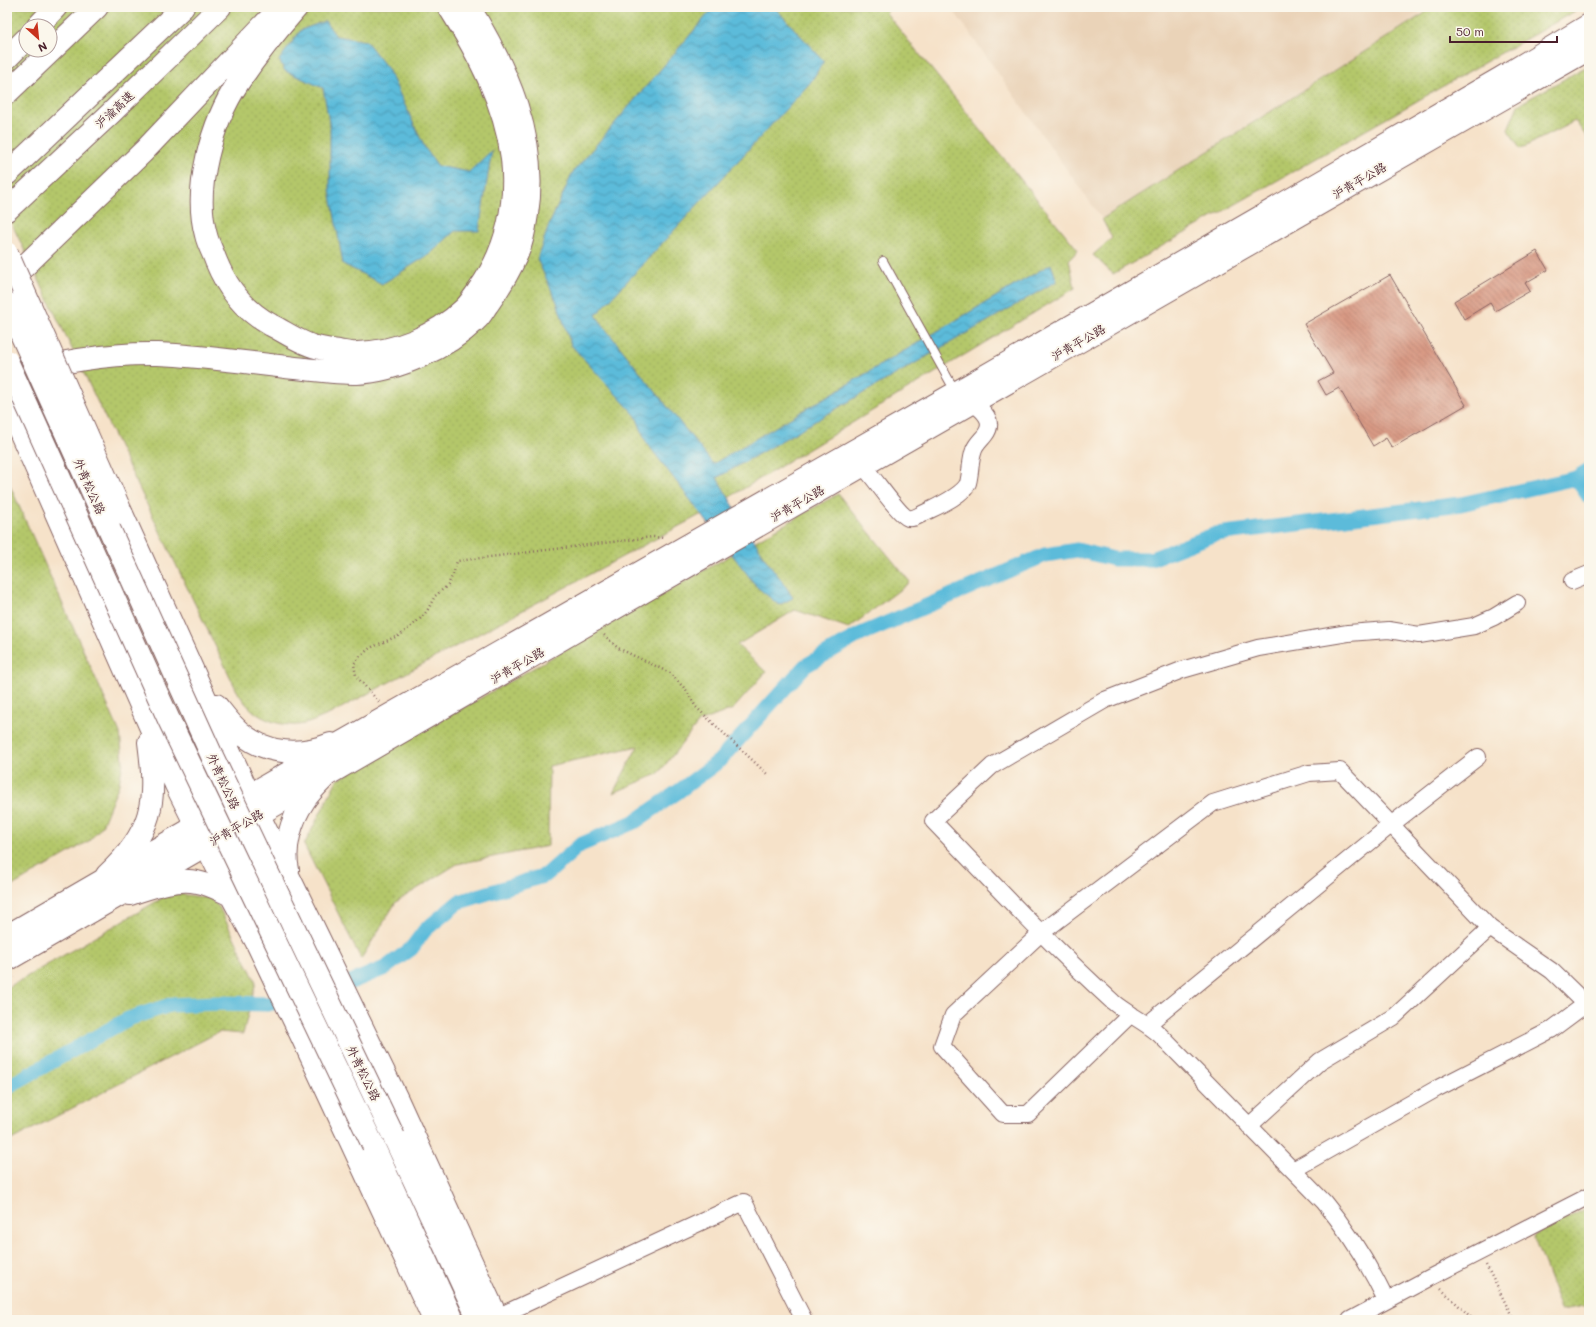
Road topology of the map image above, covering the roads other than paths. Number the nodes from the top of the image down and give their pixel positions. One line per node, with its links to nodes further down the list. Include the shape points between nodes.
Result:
1 (56, 7): 9 (main road)
2 (98, 7): 14 (main road)
3 (183, 7): 17 (main road)
4 (220, 7): 18 (main road, 沪渝高速)
5 (281, 7): 21 (main road, via 144,152)
6 (297, 7): 16 (main road, via 238,84 224,109 205,168 201,200 206,235 218,265 235,294 257,317 314,347 355,354 396,348 435,331 465,309 490,274 507,235)
7 (449, 7): 16 (main road, via 483,65 496,94 505,126)
8 (469, 7): 16 (main road, via 498,58 511,88 522,121)
9 (46, 18)
10 (1589, 25): 15 (main road, 沪青平公路)
11 (18, 47): 13 (main road)
12 (1589, 49): 15 (main road, 沪青平公路)
13 (7, 58)
14 (7, 93)
15 (1418, 136): 25 (main road, 沪青平公路)
16 (520, 156): 24 (main road, via 530,198 523,242 504,282 477,320 443,346 400,365 357,373 158,354 66,361)
17 (7, 174)
18 (7, 210)
19 (7, 254): 33 (main road, bridge)
20 (883, 261): 25 (lane, via 950,382)
21 (7, 283)
22 (7, 303): 58 (main road, 外青松公路, bridge, via 213,758 394,1137)
23 (7, 360): 60 (main road, 外青松公路, bridge, via 169,720)
24 (7, 376)
25 (966, 397): 27 (main road, 沪青平公路); 27 (street, via 988,416 988,429 984,438 975,447 968,483 963,491 914,518 909,518 894,505); 28 (main road, 沪青平公路)
26 (7, 402): 34 (main road)
27 (863, 466): 28 (main road, 沪青平公路)
28 (756, 517): 29 (main road, 沪青平公路)
29 (714, 541): 35 (main road, 沪青平公路, via 688,545); 37 (main road, 沪青平公路, via 596,619)
30 (1589, 574): 31 (street)
31 (1572, 581)
32 (1517, 603): 47 (street, via 1494,618 1474,626 1419,635 1389,630 1348,633 1258,648 1182,670 1105,700 992,766 933,821)
33 (187, 659): 35 (main road, via 215,704 241,733 255,742 290,753 322,748); 38 (main road, via 206,701)
34 (144, 716): 38 (main road, via 191,776); 40 (main road); 41 (main road, via 153,772 150,813 139,839 115,868)
35 (351, 737): 38 (main road, 沪青平公路)
36 (1478, 757): 39 (street)
37 (325, 776): 38 (main road, 沪青平公路); 42 (main road, via 304,800 287,844 286,863)
38 (240, 813): 40 (main road, 沪青平公路); 42 (main road); 49 (main road, via 244,898)
39 (1392, 824): 46 (street); 47 (street, via 1340,771 1309,773 1213,803); 53 (street)
40 (201, 835): 41 (main road, 沪青平公路); 43 (main road); 44 (main road, 沪青平公路)
41 (99, 882): 48 (main road, 沪青平公路)
42 (296, 892): 45 (main road)
43 (231, 895): 44 (main road, via 197,882 175,882 128,895); 49 (main road)
44 (89, 913): 50 (main road, 沪青平公路)
45 (313, 926): 49 (main road, via 297,909 276,909 265,915 259,923); 58 (main road, via 357,1015)
46 (1490, 928): 51 (street, via 1552,971); 54 (street, via 1394,1017 1320,1061)
47 (1041, 933): 52 (street, via 1114,1003); 52 (street, via 954,1015 942,1046 1003,1114 1028,1114)
48 (7, 936)
49 (256, 941): 59 (main road)
50 (14, 967)
51 (1587, 1005): 55 (street, via 1551,1030 1436,1089)
52 (1132, 1014): 53 (street)
53 (1148, 1024): 54 (street)
54 (1249, 1126): 55 (street)
55 (1293, 1170): 57 (street, via 1342,1223)
56 (1589, 1196): 57 (street)
57 (1386, 1300): 62 (street)
58 (492, 1319): 61 (street, via 744,1202)
59 (434, 1320)
60 (454, 1320)
61 (804, 1320)
62 (1350, 1320)

